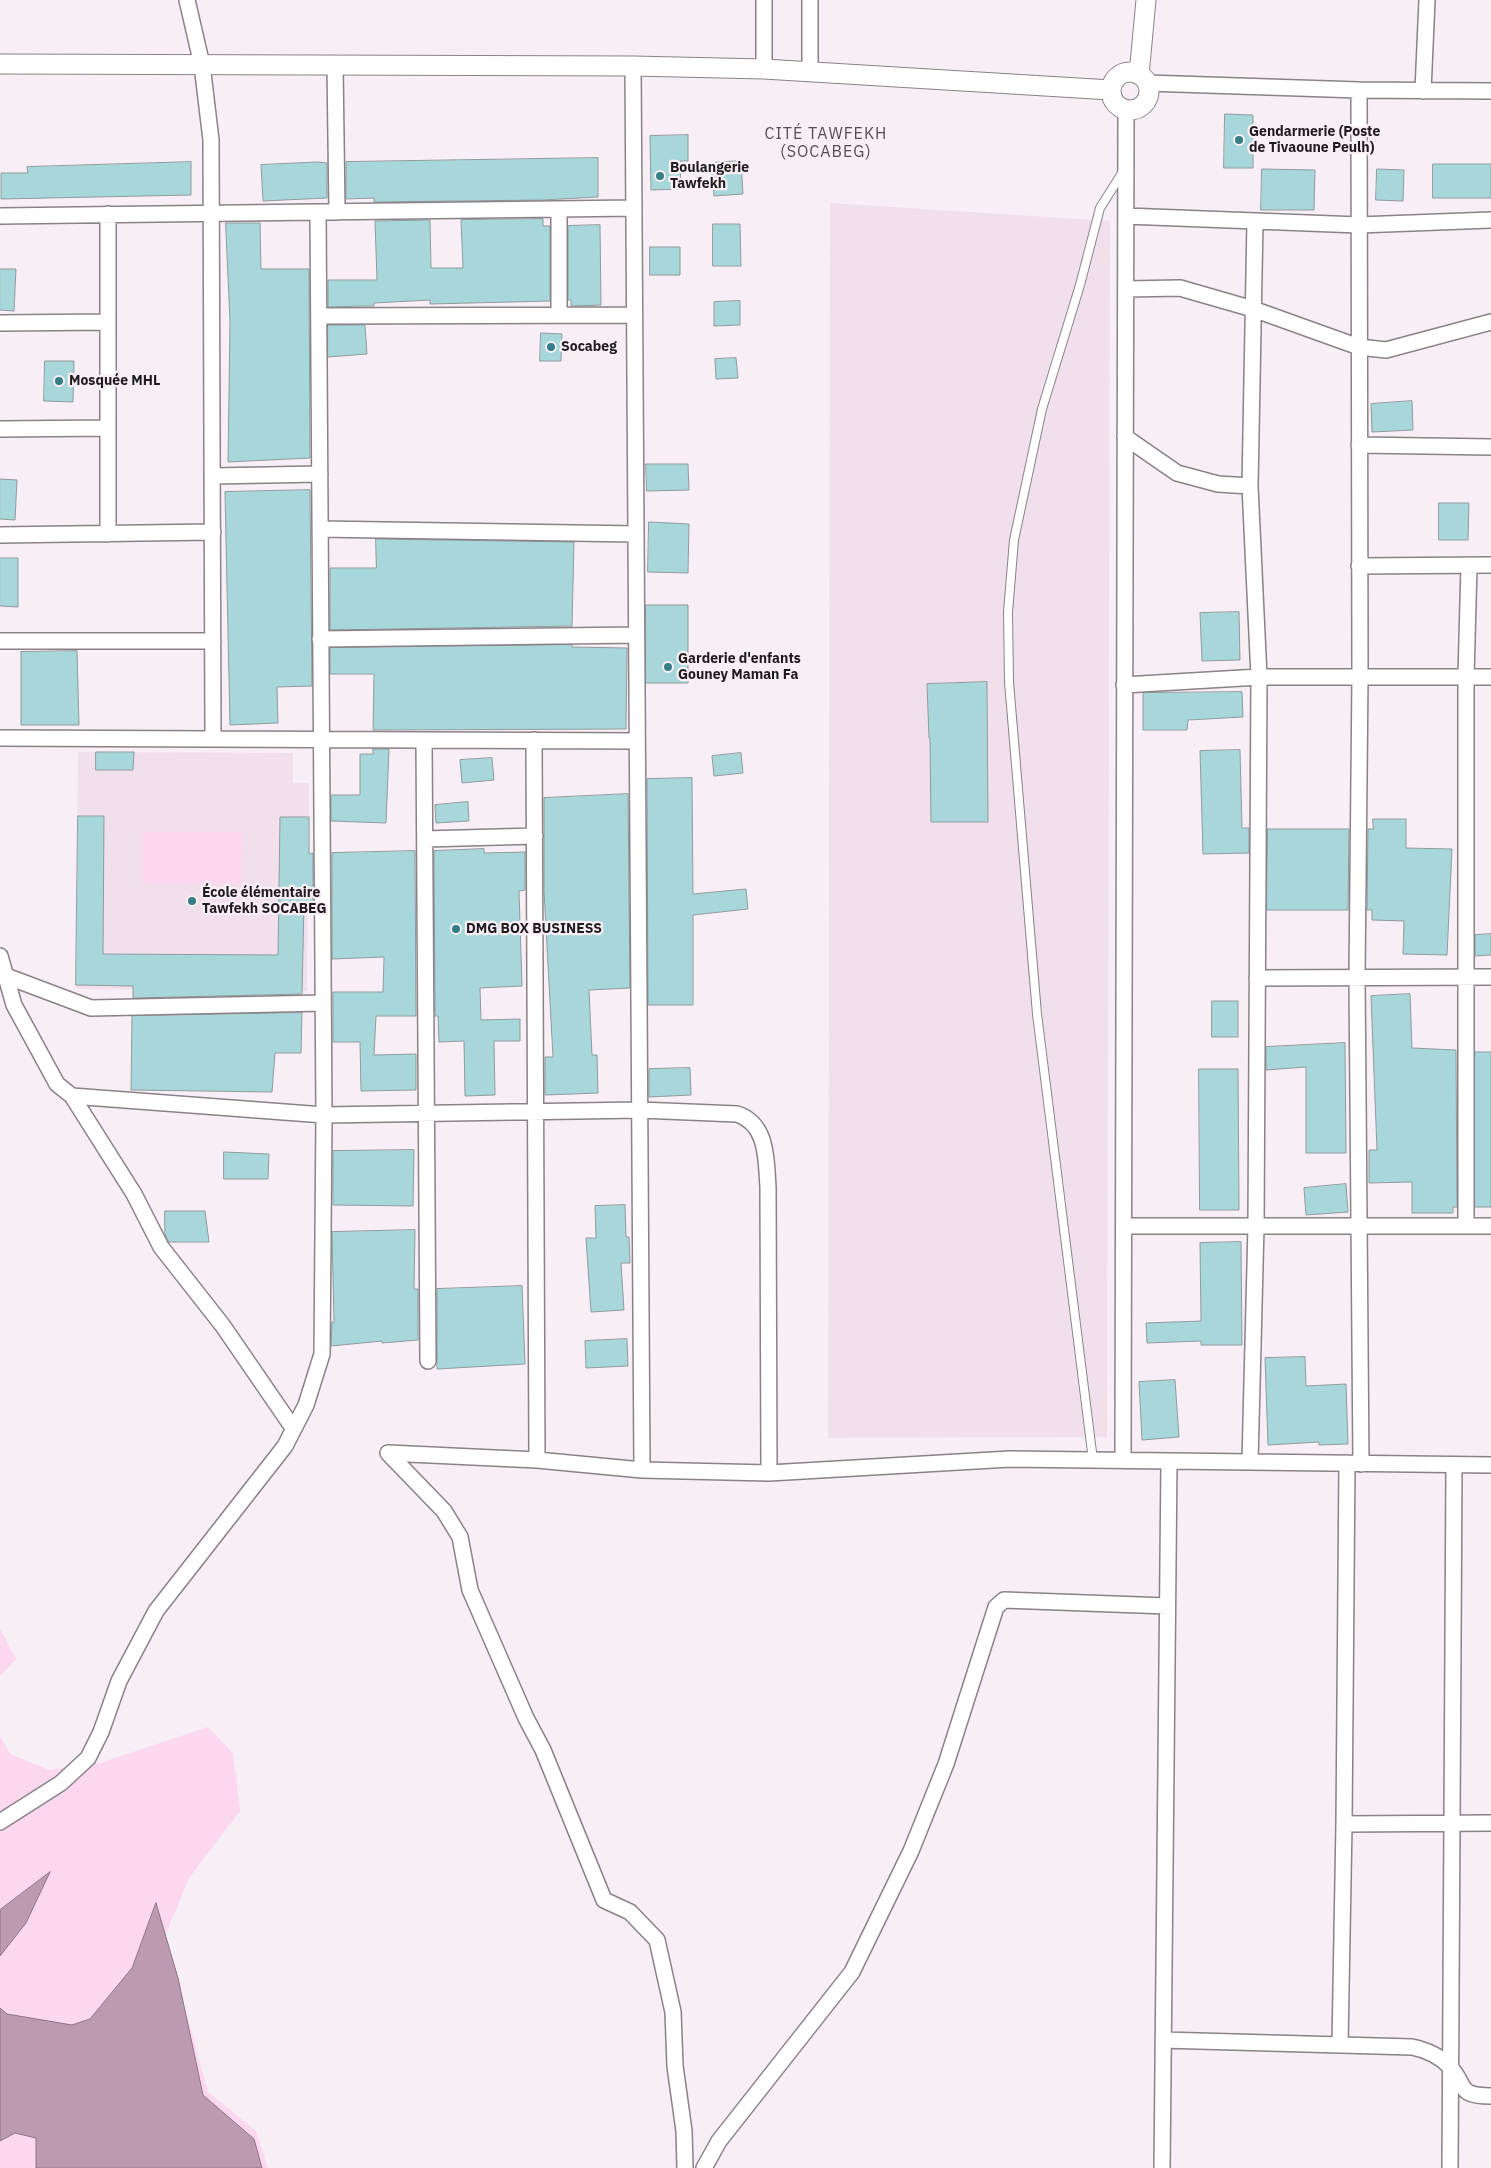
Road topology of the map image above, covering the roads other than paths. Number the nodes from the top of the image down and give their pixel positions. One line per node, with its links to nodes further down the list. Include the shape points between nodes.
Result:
1 (187, 0): 7 (street)
2 (764, 0): 10 (street)
3 (810, 0): 11 (street)
4 (1146, 0): 12 (street)
5 (1427, 0): 15 (street)
6 (0, 64): 7 (street)
7 (202, 65): 8 (street); 23 (street, via 211,140)
8 (335, 65): 9 (street); 22 (street)
9 (633, 66): 10 (street); 19 (street)
10 (764, 69): 11 (street)
11 (810, 72): 13 (street)
12 (1143, 79): 13 (street, via 1130,72 1121,74); 14 (street); 17 (street, via 1149,94 1144,104 1136,110)
13 (1111, 90): 17 (street, via 1112,99)
14 (1359, 90): 15 (street); 29 (street)
15 (1423, 91): 16 (street)
16 (1491, 91)
17 (1126, 110): 18 (street)
18 (1126, 166): 26 (street); 92 (lane, via 1100,208 1042,409 1014,540 1008,612 1009,682 1037,1014)
19 (634, 208): 20 (street); 33 (street)
20 (559, 209): 22 (street); 32 (street)
21 (318, 212): 22 (street); 23 (street); 34 (street)
22 (337, 212)
23 (210, 213): 24 (street); 45 (street)
24 (108, 214): 25 (street); 35 (street)
25 (0, 216)
26 (1126, 216): 28 (street); 30 (street)
27 (1491, 220): 29 (street)
28 (1255, 221): 29 (street); 31 (street)
29 (1359, 225): 38 (street)
30 (1126, 289): 31 (street, via 1180,288); 41 (street)
31 (1253, 309): 38 (street); 46 (street)
32 (559, 315): 33 (street); 34 (street)
33 (634, 315): 50 (street)
34 (320, 316): 44 (street)
35 (108, 322): 37 (street); 39 (street)
36 (1491, 322): 38 (street, via 1386,350)
37 (0, 323)
38 (1359, 347): 42 (street)
39 (108, 428): 40 (street); 49 (street)
40 (0, 429)
41 (1125, 437): 46 (street, via 1177,473 1218,484); 63 (street)
42 (1359, 445): 43 (street); 54 (street)
43 (1491, 447)
44 (320, 474): 45 (street); 47 (street)
45 (212, 476): 48 (street)
46 (1250, 486): 59 (street)
47 (320, 529): 50 (street); 56 (street)
48 (213, 532): 49 (street); 58 (street)
49 (108, 534): 51 (street)
50 (636, 534): 55 (street)
51 (0, 535)
52 (1469, 565): 53 (street); 54 (street); 61 (street)
53 (1491, 565)
54 (1359, 566): 60 (street)
55 (636, 636): 56 (street); 69 (street)
56 (320, 639): 66 (street)
57 (0, 641): 58 (street)
58 (213, 641): 65 (street)
59 (1259, 677): 60 (street); 63 (street); 76 (street)
60 (1360, 677): 61 (street); 77 (street)
61 (1466, 677): 62 (street); 74 (street)
62 (1491, 677)
63 (1124, 685): 84 (street)
64 (0, 738): 65 (street)
65 (213, 739): 66 (street)
66 (320, 739): 67 (street); 78 (street)
67 (424, 740): 68 (street); 71 (street)
68 (534, 740): 69 (street); 70 (street)
69 (637, 741): 80 (street)
70 (535, 836): 71 (street); 81 (street)
71 (425, 840): 82 (street)
72 (0, 956): 73 (street)
73 (6, 976): 78 (street, via 90,1008); 79 (street, via 14,1005 57,1084)
74 (1466, 977): 75 (street); 77 (street); 87 (street)
75 (1491, 977)
76 (1257, 978): 77 (street); 85 (street)
77 (1357, 978): 86 (street)
78 (323, 1003): 83 (street)
79 (72, 1096): 83 (street); 90 (street, via 134,1194 161,1247 223,1326)
80 (640, 1110): 81 (street); 99 (street); 100 (street, via 737,1114 747,1118 759,1131 766,1147)
81 (536, 1111): 82 (street); 91 (street)
82 (426, 1113): 83 (street); 89 (street)
83 (324, 1115): 90 (street, via 322,1354 306,1405)
84 (1124, 1226): 85 (street); 93 (street)
85 (1256, 1226): 86 (street); 95 (street)
86 (1360, 1226): 87 (street); 96 (street)
87 (1466, 1226): 88 (street)
88 (1491, 1226)
89 (428, 1361)
90 (293, 1428): 102 (street, via 285,1446 156,1611 119,1681 88,1758 61,1783)
91 (537, 1460): 99 (street); 110 (street, via 388,1453 444,1512 460,1537 470,1590 543,1750 604,1900 630,1912 657,1940 673,2012 684,2131)
92 (1092, 1460): 93 (street); 100 (street, via 1010,1459)
93 (1123, 1460): 94 (street)
94 (1169, 1461): 95 (street); 101 (street)
95 (1250, 1462): 96 (street)
96 (1354, 1464): 97 (street); 105 (street)
97 (1454, 1465): 98 (street); 103 (street)
98 (1491, 1465)
99 (642, 1470): 100 (street)
100 (769, 1473)
101 (1167, 1606): 106 (street); 111 (street, via 1004,1600 996,1607 946,1764 910,1851 852,1972 725,2134)
102 (0, 1822)
103 (1452, 1823): 104 (street); 105 (street); 108 (street)
104 (1491, 1823)
105 (1344, 1824): 107 (street)
106 (1163, 2040): 107 (street); 112 (street)
107 (1340, 2044): 108 (street, via 1428,2050)
108 (1451, 2068): 109 (street, via 1462,2089); 113 (street)
109 (1491, 2096)
110 (684, 2168)
111 (704, 2168)
112 (1162, 2168)
113 (1450, 2168)

